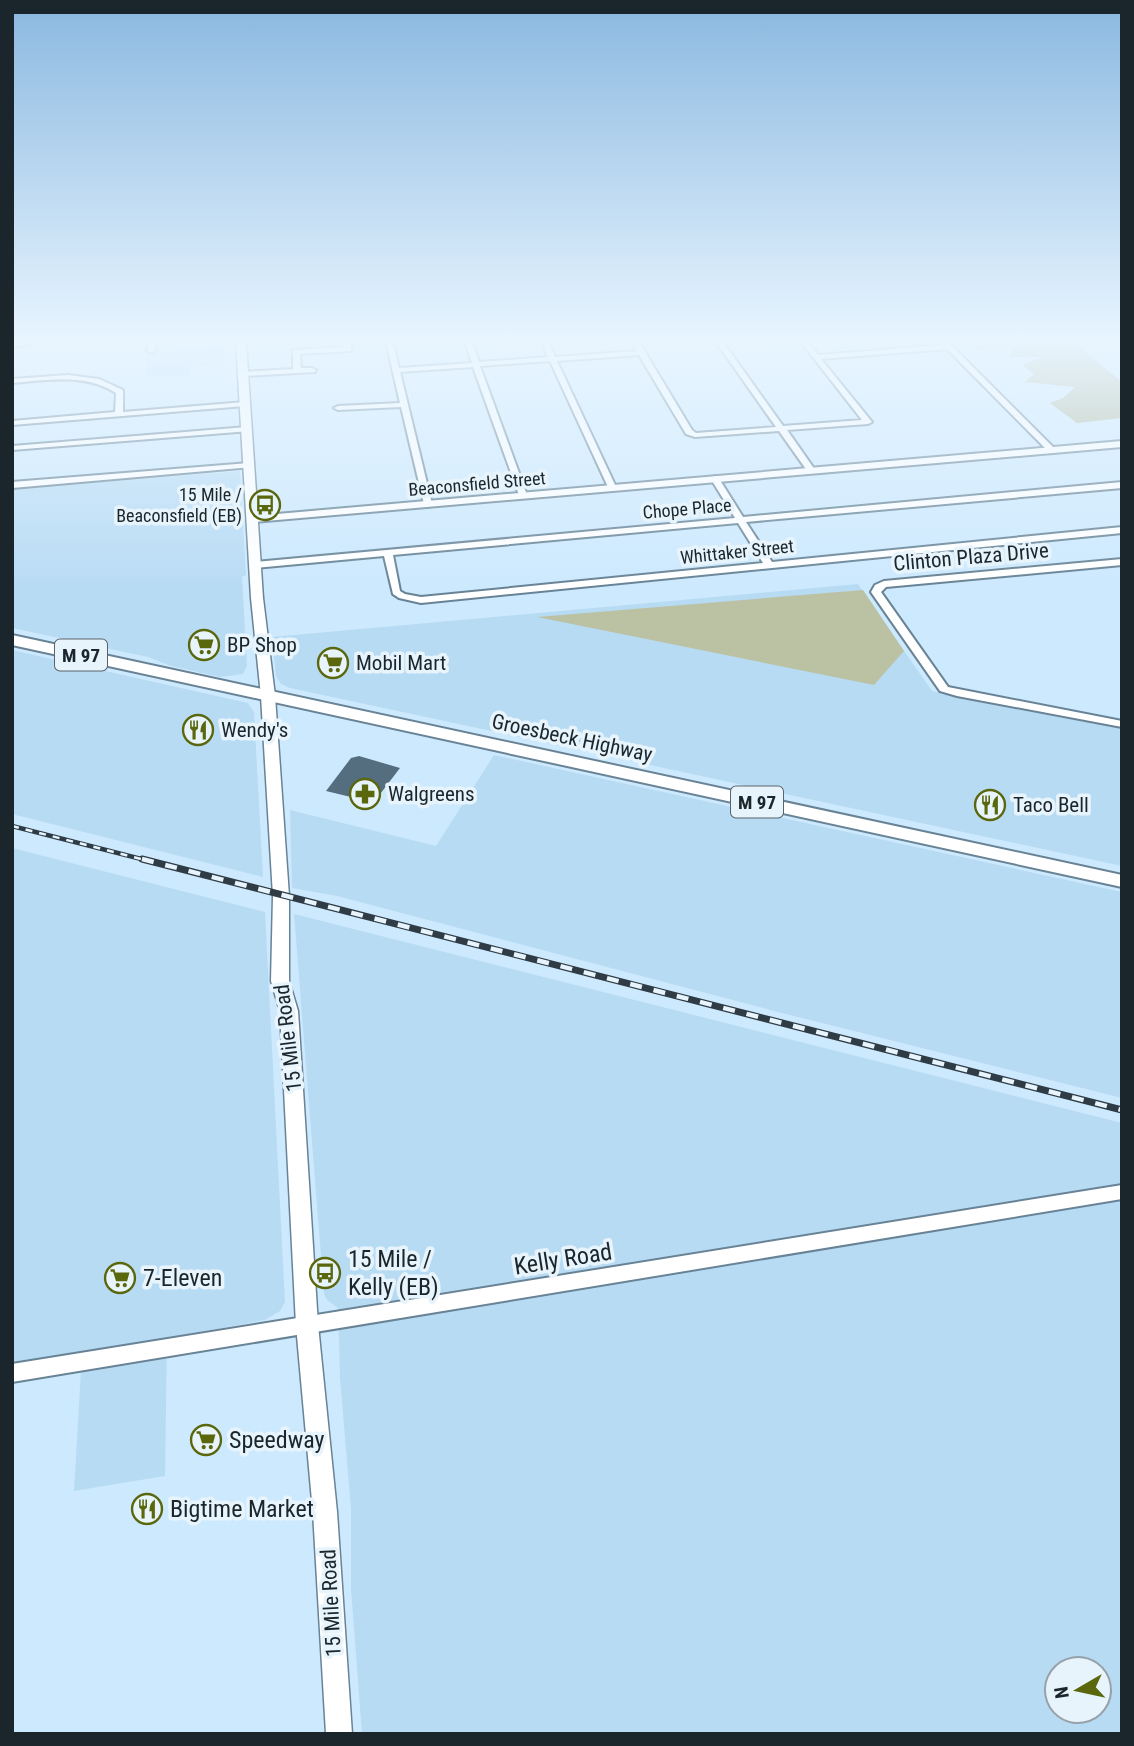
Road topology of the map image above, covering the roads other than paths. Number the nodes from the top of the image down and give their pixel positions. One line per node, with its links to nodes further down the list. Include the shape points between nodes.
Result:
1 (246, 423): 9 (main road, 15 Mile Road)
2 (409, 423): 21 (street)
3 (497, 423): 20 (street)
4 (583, 423): 19 (street)
5 (684, 423): 10 (street, via 695,435)
6 (776, 423): 10 (street)
7 (860, 423): 10 (street)
8 (1025, 423): 13 (street)
9 (247, 429): 12 (street); 14 (main road, 15 Mile Road)
10 (781, 430): 15 (street)
11 (1122, 444): 13 (street, Beaconsfield Street)
12 (12, 448)
13 (1053, 451): 15 (street, Beaconsfield Street)
14 (249, 465): 17 (street); 22 (main road, 15 Mile Road)
15 (811, 470): 16 (street, Beaconsfield Street)
16 (715, 479): 19 (street, Beaconsfield Street); 23 (street)
17 (12, 485)
18 (1122, 485): 23 (street, Chope Place)
19 (612, 487): 20 (street, Beaconsfield Street)
20 (523, 495): 21 (street, Beaconsfield Street)
21 (428, 503): 22 (street, Beaconsfield Street)
22 (253, 519): 28 (main road, 15 Mile Road)
23 (741, 520): 25 (street, Chope Place); 27 (street)
24 (1122, 530): 27 (street, Whittaker Street)
25 (388, 554): 27 (street, Whittaker Street, via 396,592 421,600); 28 (street, Chope Place)
26 (1122, 562): 31 (street, Clinton Plaza Drive, via 884,584 876,592 944,689)
27 (768, 564)
28 (255, 565): 30 (main road, 15 Mile Road)
29 (12, 640): 30 (main road, Groesbeck Highway / M 97)
30 (268, 696): 32 (main road, Groesbeck Highway / M 97); 34 (main road, 15 Mile Road, via 281,896 280,981 289,1011)
31 (1122, 724)
32 (1122, 881)
33 (1122, 1192): 34 (street, Kelly Road)
34 (307, 1325): 35 (street, Kelly Road); 36 (main road, 15 Mile Road, via 326,1523)
35 (12, 1373)
36 (338, 1734)

